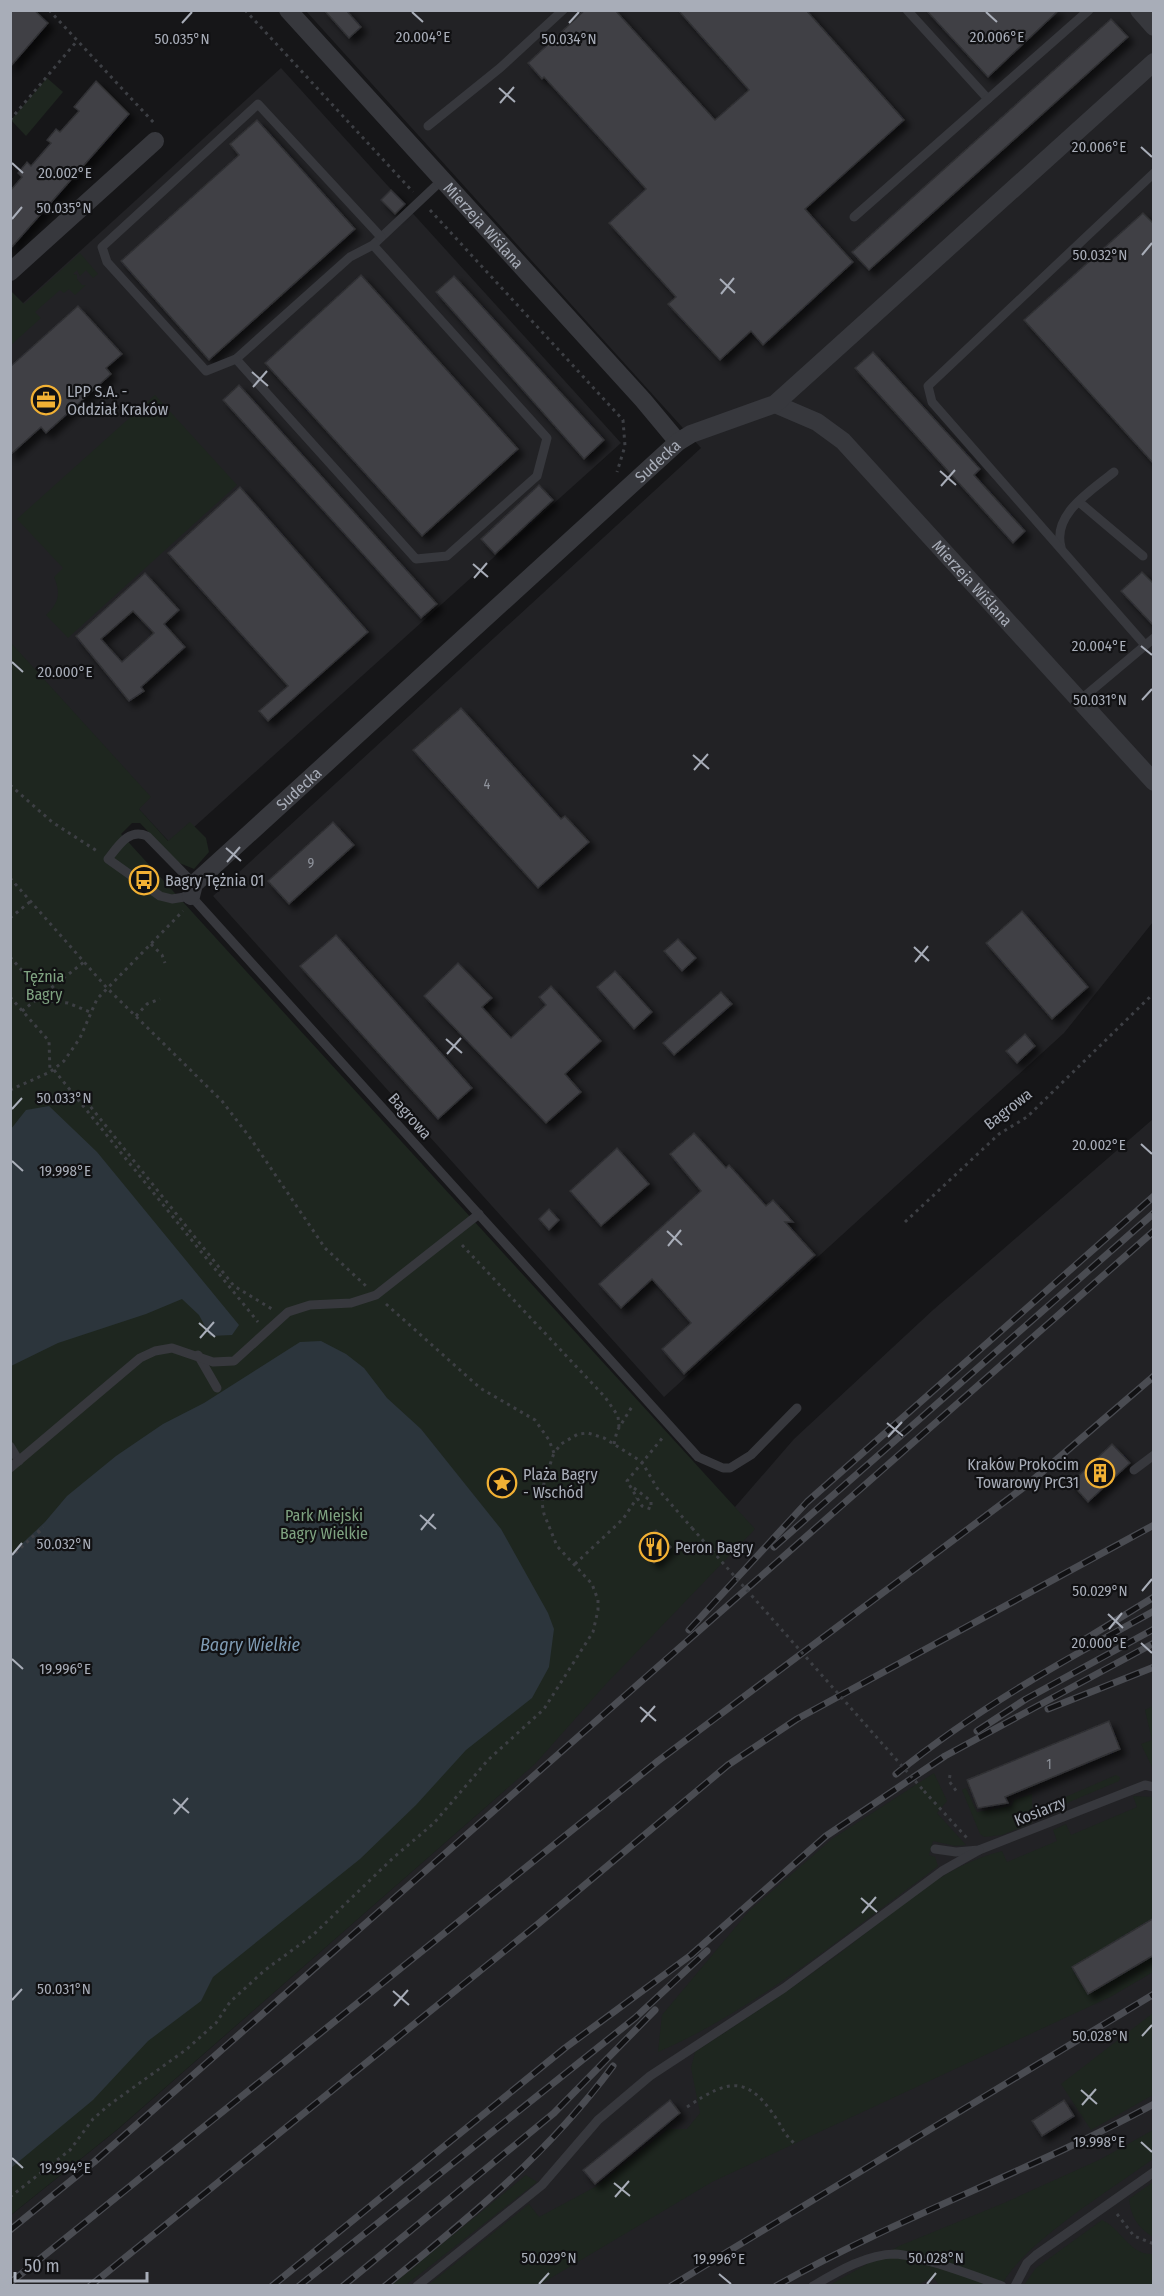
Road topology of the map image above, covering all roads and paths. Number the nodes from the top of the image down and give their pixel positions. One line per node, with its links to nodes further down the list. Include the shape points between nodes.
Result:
1 (49, 10): 9 (path)
2 (245, 10): 19 (path)
3 (288, 10): 16 (street, Mierzeja Wiślana)
4 (563, 10): 13 (lane)
5 (907, 10): 11 (lane)
6 (1089, 10): 11 (lane)
7 (1139, 10): 8 (street)
8 (1154, 27)
9 (78, 41): 12 (path); 14 (path)
10 (1154, 62): 25 (street, Sudecka)
11 (988, 99): 20 (lane)
12 (10, 120)
13 (428, 126)
14 (158, 135): 23 (street)
15 (1154, 173): 17 (lane)
16 (442, 180): 19 (lane); 26 (street, Mierzeja Wiślana)
17 (1146, 180): 18 (lane); 30 (lane, via 927,386 932,402)
18 (1154, 189)
19 (421, 201): 21 (lane); 28 (path, via 623,420 625,446)
20 (854, 217)
21 (381, 237): 22 (lane); 24 (lane, via 258,104 102,247 106,262 206,371)
22 (373, 245): 24 (lane, via 350,257); 24 (lane, via 547,438 537,476 447,556 416,559)
23 (10, 272)
24 (236, 359)
25 (775, 405): 26 (street, Sudecka); 34 (street, Mierzeja Wiślana, via 816,422 843,441)
26 (678, 442): 39 (street, Sudecka)
27 (1114, 472): 29 (lane)
28 (616, 476)
29 (1079, 502): 30 (lane, via 1060,527); 31 (lane)
30 (1061, 549): 33 (lane)
31 (1143, 556)
32 (1154, 638): 33 (lane)
33 (1145, 645): 34 (lane)
34 (1079, 701): 35 (street, Mierzeja Wiślana)
35 (1154, 782)
36 (10, 785): 37 (path, via 52,822)
37 (108, 859): 39 (lane, via 160,896 172,899); 39 (lane, Bagrowa, via 131,834 140,832)
38 (10, 878): 40 (path)
39 (192, 890): 42 (path, via 187,907); 57 (lane, Bagrowa)
40 (31, 901): 41 (path); 44 (path)
41 (10, 918)
42 (151, 944): 45 (path); 46 (path)
43 (10, 957): 48 (path)
44 (84, 962): 46 (path); 48 (path)
45 (165, 963)
46 (107, 988): 52 (path); 53 (path)
47 (1154, 993): 58 (path, Bagrowa, via 1027,1117 999,1134)
48 (42, 994): 51 (path); 52 (path, via 51,1002 68,1003)
49 (10, 997): 51 (path)
50 (160, 999): 53 (path, via 147,1004)
51 (22, 1011): 54 (path, via 49,1041)
52 (90, 1012): 54 (path, via 72,1051)
53 (136, 1016): 60 (path, via 236,1117 325,1248)
54 (52, 1071): 55 (path); 56 (path)
55 (10, 1090)
56 (72, 1092): 61 (path, via 82,1096 234,1286 268,1308); 62 (path)
57 (479, 1214): 59 (lane); 65 (lane, Bagrowa)
58 (905, 1222)
59 (453, 1234): 60 (lane); 68 (path, via 605,1397 618,1416)
60 (376, 1295): 61 (lane, via 351,1303 310,1305); 71 (path, via 485,1392 535,1420)
61 (288, 1312): 62 (lane)
62 (266, 1331): 63 (lane, via 234,1361 213,1362)
63 (198, 1355): 64 (lane); 73 (lane, via 172,1348 140,1358)
64 (217, 1388)
65 (640, 1390): 67 (lane, Bagrowa); 68 (path)
66 (797, 1408): 67 (lane, Bagrowa, via 751,1455 730,1468 698,1456)
67 (672, 1426): 74 (path)
68 (619, 1427): 69 (path)
69 (614, 1444): 71 (path, via 597,1434 578,1434); 74 (path)
70 (10, 1446): 73 (lane)
71 (554, 1453): 83 (path, via 542,1503 557,1546)
72 (1154, 1455): 76 (lane)
73 (19, 1461): 75 (lane)
74 (642, 1462): 77 (path, via 627,1481); 87 (path, bridge, via 657,1488)
75 (10, 1468)
76 (1134, 1470)
77 (633, 1488): 78 (path); 78 (path, via 651,1501 651,1509 642,1506)
78 (637, 1498): 83 (path, via 623,1519)
79 (43, 1527): 80 (path)
80 (38, 1532): 81 (path); 82 (path)
81 (56, 1551)
82 (10, 1558)
83 (575, 1564): 93 (path, via 596,1592 598,1610 593,1632 537,1718 488,1760 434,1823 313,1935 265,1970 187,2049 109,2104 70,2150)
84 (950, 1775): 86 (path, via 949,1781)
85 (1154, 1786): 89 (lane, Kosiarzy, via 1145,1785)
86 (957, 1792)
87 (954, 1824)
88 (935, 1849): 89 (lane, Kosiarzy)
89 (979, 1850): 96 (lane, via 942,1871 784,1988 679,2055 625,2096 572,2148 542,2186)
90 (687, 2107): 91 (path, via 714,2088 736,2085 754,2091)
91 (794, 2143)
92 (1154, 2172): 94 (lane)
93 (10, 2197)
94 (1110, 2202): 95 (path, via 1134,2236); 99 (lane, via 1036,2255)
95 (1154, 2244)
96 (417, 2286)
97 (813, 2286): 98 (lane, via 839,2270 896,2254)
98 (1002, 2286)
99 (1015, 2286)

